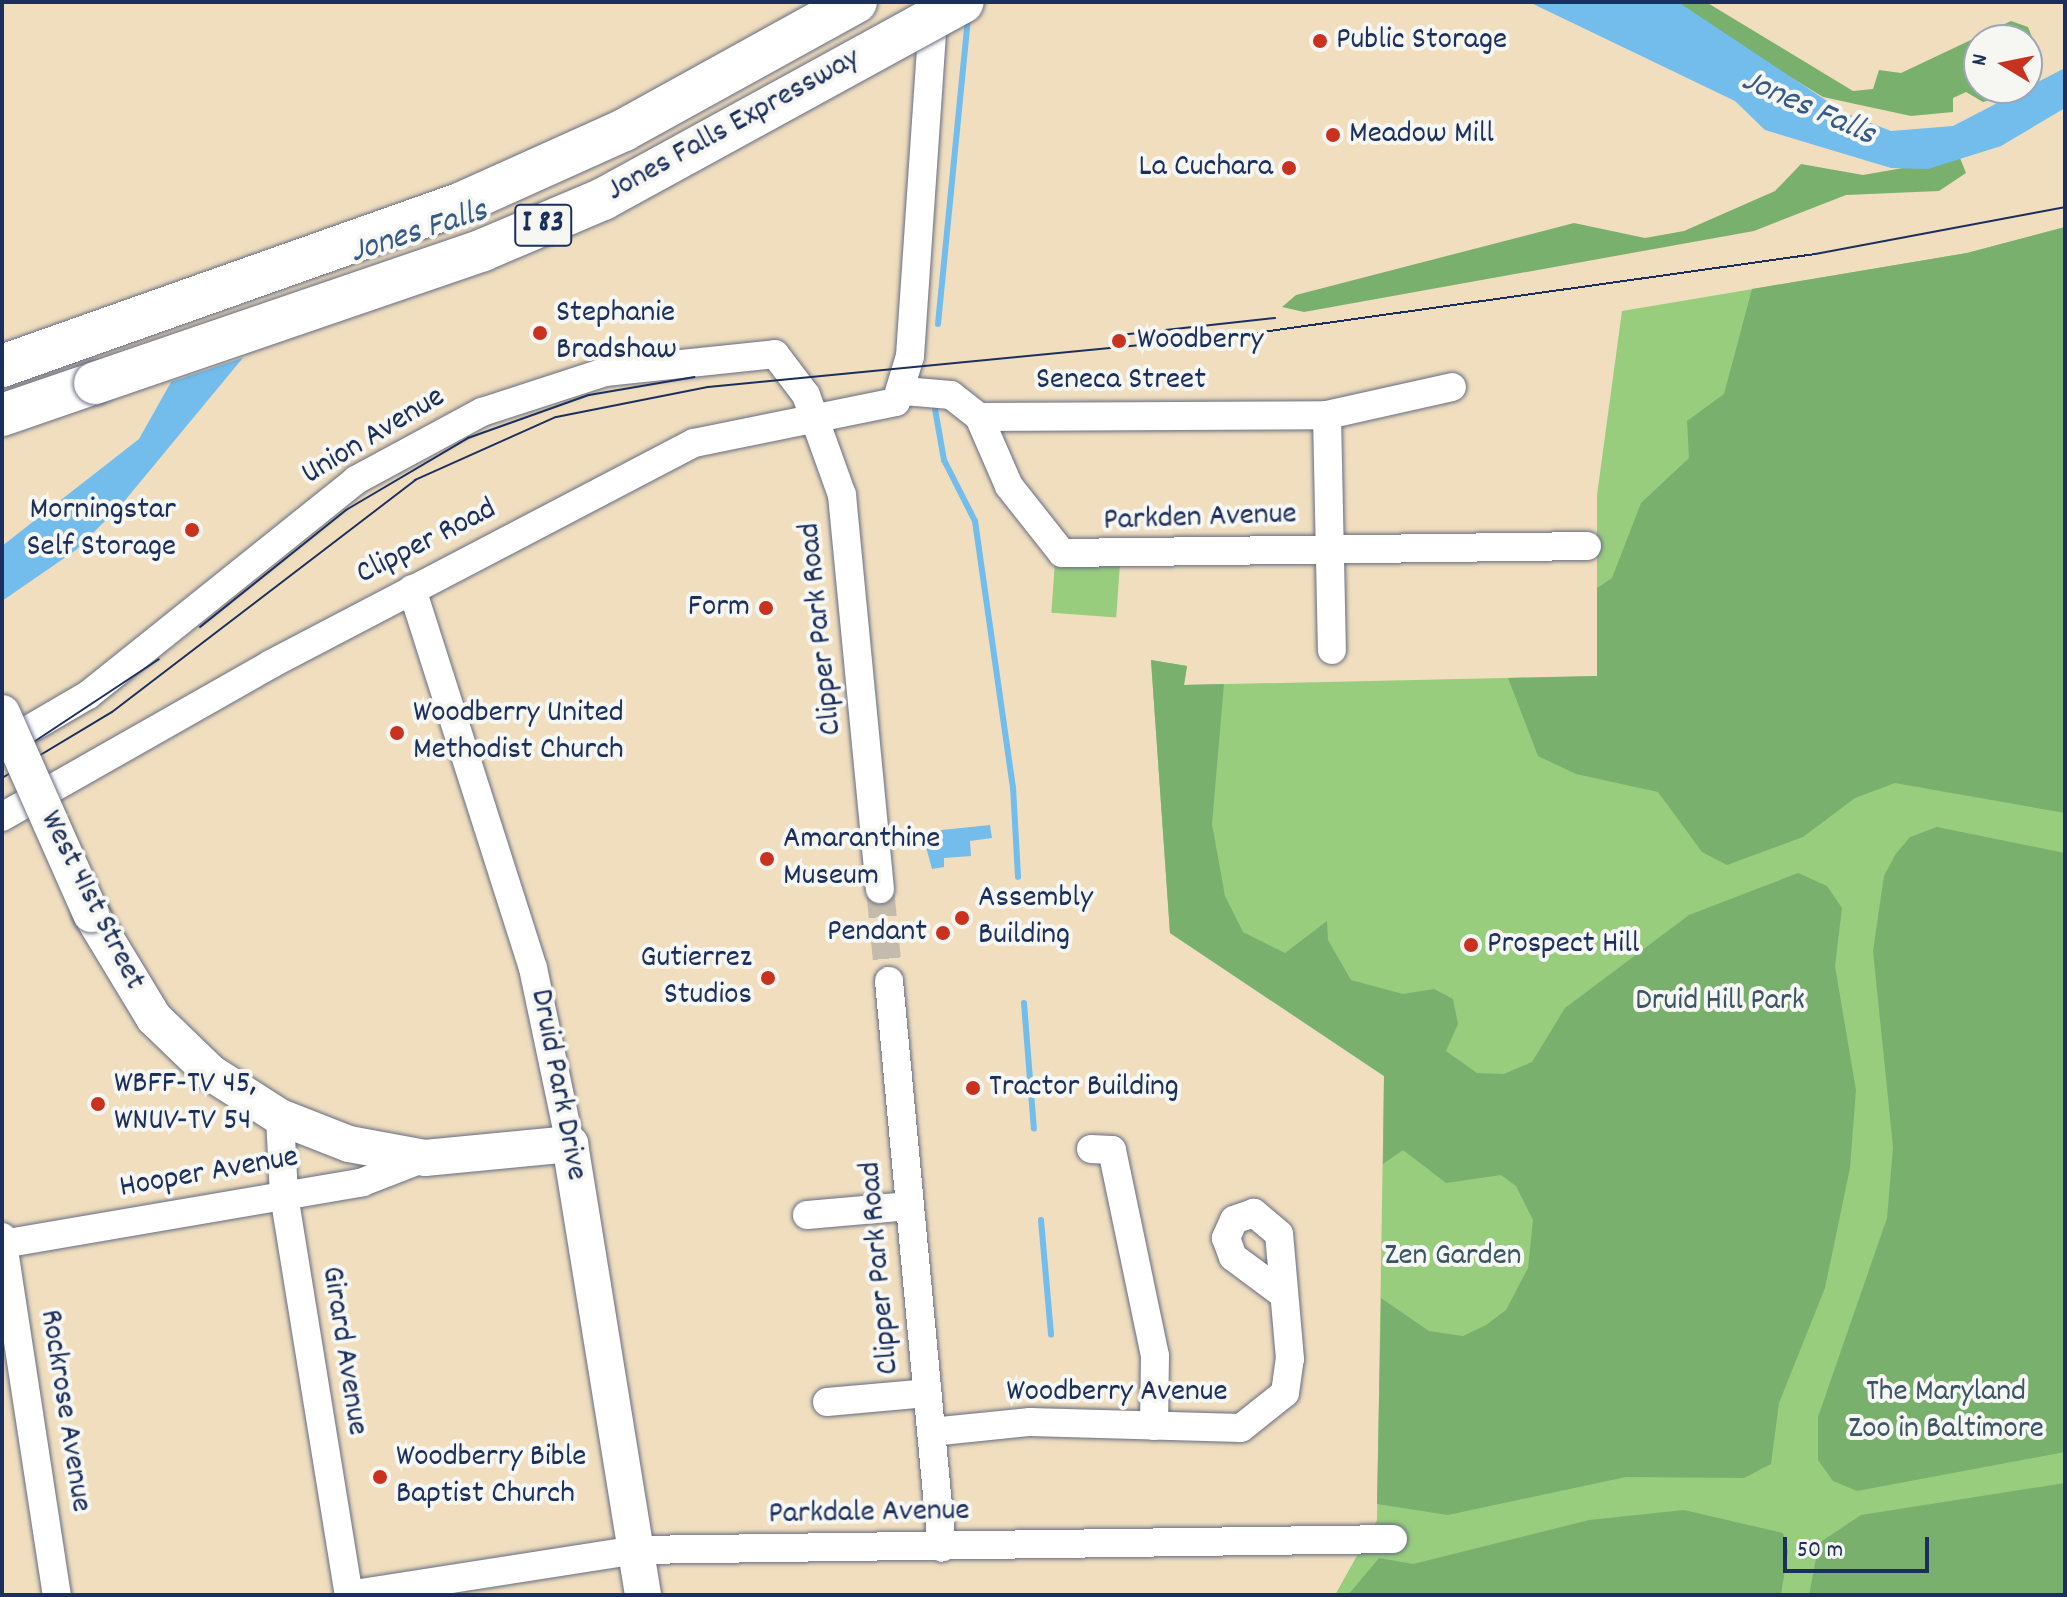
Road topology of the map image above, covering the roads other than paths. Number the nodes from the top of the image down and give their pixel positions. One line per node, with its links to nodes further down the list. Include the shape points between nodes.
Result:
1 (856, 2): 4 (highway, Jones Falls Expressway / I 83, via 624,130 464,202)
2 (934, 2): 6 (street, via 928,78)
3 (963, 2): 7 (highway, Jones Falls Expressway / I 83, bridge, via 590,205 483,250)
4 (2, 366)
5 (1452, 387): 8 (street, Seneca Street)
6 (924, 391): 9 (street, Clipper Road, via 886,407); 10 (street)
7 (2, 415)
8 (1327, 415): 10 (street, Seneca Street); 12 (street)
9 (812, 416): 13 (street, Clipper Road, via 694,443); 16 (street, Union Avenue, via 798,378 775,354 605,372 531,392 356,480 88,695); 18 (street, Clipper Park Road, via 835,466 846,522)
10 (979, 417): 12 (street, Parkden Avenue, via 1009,486 1038,532 1062,553)
11 (1587, 546): 12 (street, Parkden Avenue)
12 (1328, 549): 14 (street)
13 (412, 589): 17 (street, Clipper Road); 21 (street, Druid Park Drive, via 533,968)
14 (1332, 650)
15 (2, 713): 20 (main road, West 41st Street, bridge, via 91,914 154,1018 211,1073)
16 (2, 745)
17 (2, 817)
18 (880, 889)
19 (889, 981): 25 (street, Clipper Park Road)
20 (280, 1117): 23 (main road, West 41st Street, via 349,1144); 24 (street, Girard Avenue)
21 (570, 1144): 23 (main road, West 41st Street); 35 (main road, Druid Park Drive)
22 (1091, 1149): 31 (street, via 1112,1150 1157,1372)
23 (425, 1158): 24 (street, Hooper Avenue, via 363,1182)
24 (284, 1195): 27 (street, Hooper Avenue); 37 (street, Girard Avenue)
25 (910, 1206): 26 (street); 29 (street, Clipper Park Road)
26 (807, 1215)
27 (3, 1242): 36 (street, Rockrose Avenue)
28 (1283, 1294): 31 (street, Woodberry Avenue, via 1289,1375 1273,1408 1241,1428)
29 (927, 1393): 30 (street); 32 (street, Clipper Park Road)
30 (827, 1402)
31 (1154, 1426): 32 (street, Woodberry Avenue, via 1030,1422)
32 (931, 1432): 34 (street, Clipper Park Road)
33 (1393, 1539): 34 (street, Parkdale Avenue)
34 (942, 1548): 35 (street, Parkdale Avenue)
35 (636, 1550): 37 (street, Parkdale Avenue); 38 (main road, Druid Park Drive)
36 (57, 1595)
37 (349, 1595)
38 (643, 1595)

